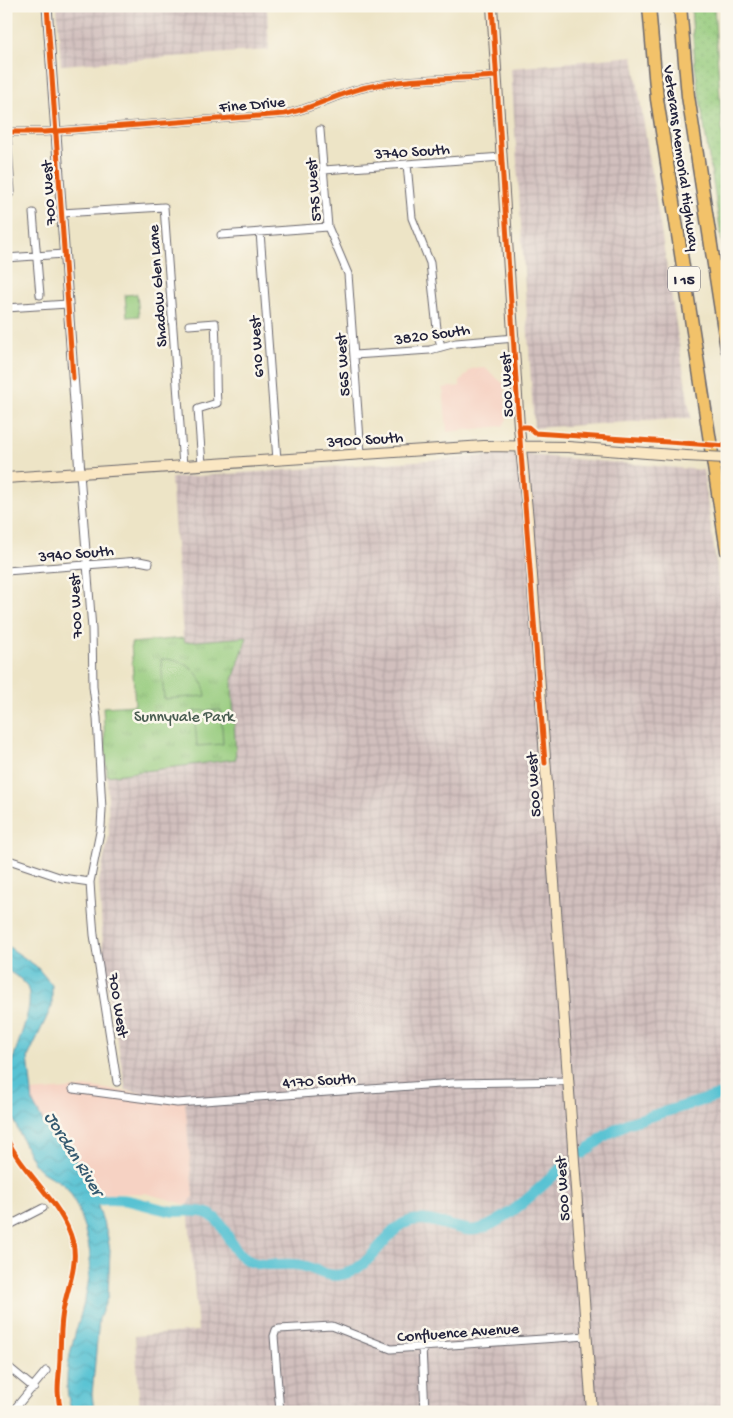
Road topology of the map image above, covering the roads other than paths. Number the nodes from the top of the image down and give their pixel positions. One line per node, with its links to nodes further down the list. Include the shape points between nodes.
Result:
1 (47, 6): 7 (street, 700 West)
2 (492, 6): 5 (main road, 500 West)
3 (649, 6): 38 (highway, Veterans Memorial Highway / I 15, via 657,99)
4 (680, 6): 28 (highway, Veterans Memorial Highway / I 15, via 688,96)
5 (496, 76): 7 (street, Fine Drive, via 379,85 354,90 284,114); 9 (main road, 500 West)
6 (320, 130): 11 (street, 575 West)
7 (56, 131): 8 (street, Fine Drive); 14 (street, 700 West)
8 (6, 132): 12 (street)
9 (502, 157): 10 (street, 3740 South); 26 (main road, 500 West)
10 (407, 164): 11 (street, 3740 South); 27 (street, via 412,218 432,271)
11 (324, 170): 15 (street, 575 West)
12 (8, 197)
13 (33, 213): 19 (street)
14 (61, 213): 18 (street, 700 West); 35 (street, Shadow Glen Lane, via 164,207)
15 (328, 227): 16 (street); 21 (street, 575 West)
16 (260, 232): 17 (street); 33 (street, 610 West)
17 (221, 235)
18 (64, 254): 19 (street); 23 (street, 700 West)
19 (37, 256): 20 (street); 22 (street)
20 (6, 258)
21 (348, 274): 29 (street, 565 West)
22 (40, 295)
23 (68, 304): 24 (street); 36 (street, 700 West)
24 (6, 308)
25 (189, 325): 34 (street, via 215,323 217,403 198,409)
26 (515, 338): 27 (street, 3820 South, via 456,343); 30 (main road, 500 West)
27 (441, 348): 29 (street, 3820 South)
28 (727, 349)
29 (354, 356): 31 (street, 565 West)
30 (521, 446): 31 (main road, 3900 South); 32 (main road, 3900 South, bridge); 44 (main road, 500 West)
31 (361, 454): 33 (main road, 3900 South)
32 (727, 458)
33 (277, 460): 34 (main road, 3900 South)
34 (202, 465): 35 (main road, 3900 South)
35 (183, 466): 36 (main road, 3900 South)
36 (80, 473): 37 (main road, 3900 South); 40 (street, 700 West)
37 (6, 478)
38 (727, 551)
39 (149, 563): 40 (street, 3940 South)
40 (87, 565): 41 (street, 3940 South); 43 (street, 700 West, via 102,809)
41 (6, 571)
42 (6, 859): 43 (street, via 62,878)
43 (90, 882): 45 (street, 700 West, via 94,934)
44 (568, 1081): 46 (street, 4170 South, via 453,1083 177,1103); 49 (main road, 500 West)
45 (117, 1082)
46 (73, 1089)
47 (43, 1208): 48 (street)
48 (6, 1227)
49 (587, 1336): 50 (street, Confluence Avenue); 57 (main road, 500 West)
50 (422, 1347): 55 (street, Confluence Avenue, via 384,1348 332,1326 276,1330); 56 (street)
51 (6, 1365): 53 (street)
52 (46, 1371): 53 (street)
53 (34, 1388): 54 (street)
54 (12, 1412)
55 (280, 1412)
56 (425, 1412)
57 (592, 1412)

